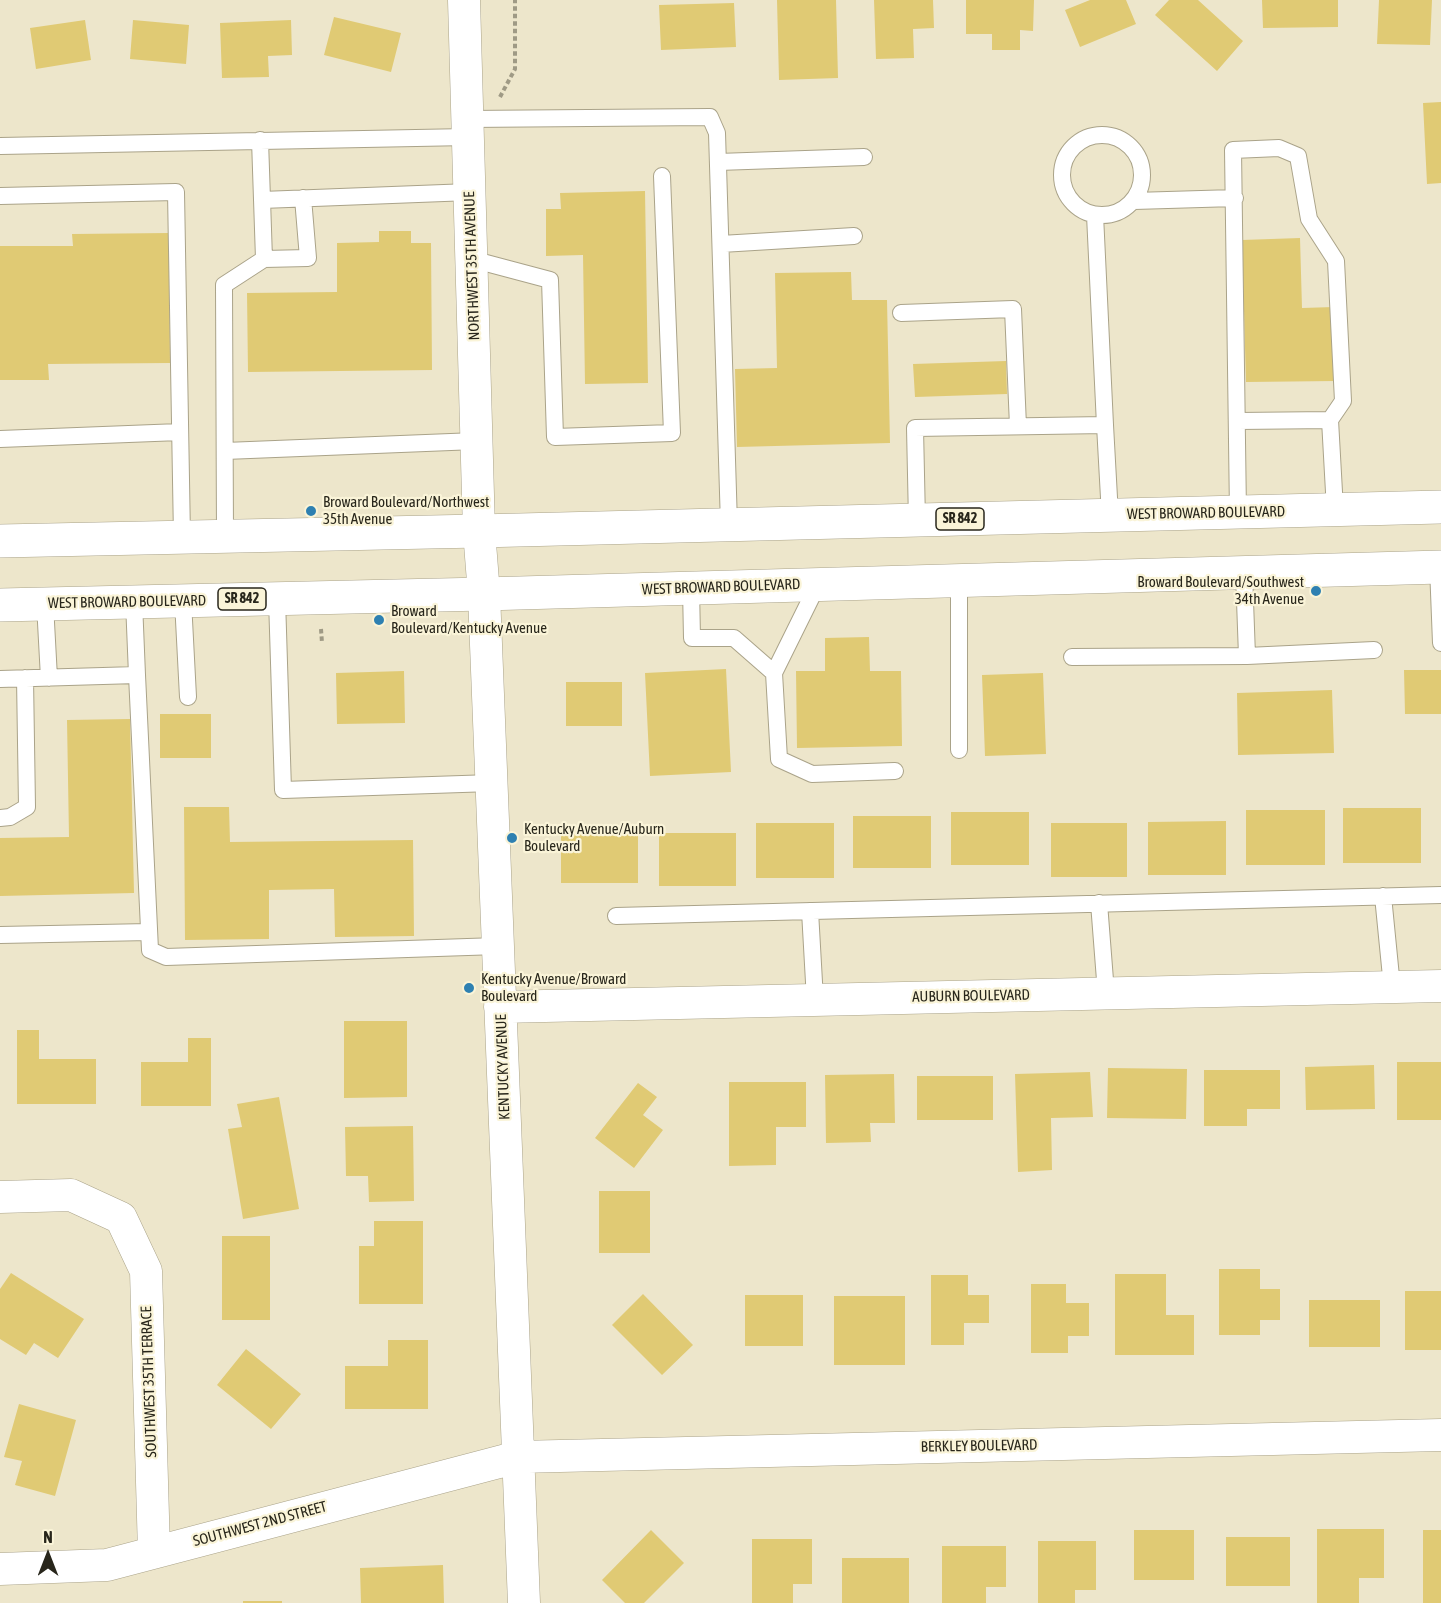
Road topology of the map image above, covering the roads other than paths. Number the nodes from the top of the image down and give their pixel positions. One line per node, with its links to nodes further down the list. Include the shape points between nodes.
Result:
1 (464, 0): 2 (street, NORTHWEST 35TH AVENUE)
2 (468, 128): 3 (lane); 6 (lane, via 710,117 717,133); 8 (street, NORTHWEST 35TH AVENUE)
3 (260, 140): 4 (lane); 12 (lane)
4 (0, 146)
5 (864, 157): 6 (lane)
6 (718, 162): 16 (lane)
7 (662, 176): 18 (lane, via 672,433 555,438 550,280)
8 (470, 192): 10 (lane); 18 (street, NORTHWEST 35TH AVENUE)
9 (0, 196): 24 (lane, via 176,192)
10 (303, 198): 12 (lane); 17 (lane, via 308,258)
11 (1235, 198): 13 (lane); 20 (lane, via 1233,150 1279,148 1298,156 1309,219 1336,261 1342,401); 21 (lane)
12 (262, 200): 17 (lane)
13 (1134, 201): 14 (lane, via 1117,213); 14 (lane, via 1143,181 1140,160 1128,143 1108,134 1087,136 1070,149 1061,168 1063,189 1076,207)
14 (1095, 215): 22 (lane)
15 (854, 236): 16 (lane)
16 (721, 244): 33 (lane)
17 (264, 260): 27 (lane, via 224,285)
18 (471, 260): 26 (street, NORTHWEST 35TH AVENUE)
19 (901, 313): 23 (lane, via 1013,309)
20 (1330, 420): 21 (lane); 29 (lane)
21 (1238, 421): 30 (lane)
22 (1105, 425): 23 (lane); 31 (lane)
23 (1018, 426): 32 (lane, via 915,428)
24 (180, 432): 25 (lane); 36 (lane)
25 (0, 439)
26 (476, 441): 27 (lane); 34 (street, NORTHWEST 35TH AVENUE)
27 (225, 451): 35 (lane)
28 (1441, 507): 29 (main road, WEST BROWARD BOULEVARD / SR 842)
29 (1335, 510): 30 (main road, WEST BROWARD BOULEVARD / SR 842)
30 (1239, 513): 31 (main road, WEST BROWARD BOULEVARD / SR 842)
31 (1110, 516): 32 (main road, WEST BROWARD BOULEVARD / SR 842)
32 (917, 521): 33 (main road, WEST BROWARD BOULEVARD / SR 842)
33 (729, 525): 34 (main road, WEST BROWARD BOULEVARD / SR 842)
34 (479, 531): 35 (main road, WEST BROWARD BOULEVARD / SR 842); 43 (street, KENTUCKY AVENUE)
35 (225, 536): 36 (main road, WEST BROWARD BOULEVARD / SR 842)
36 (182, 537): 37 (main road, WEST BROWARD BOULEVARD / SR 842)
37 (0, 541)
38 (1439, 567): 39 (main road, WEST BROWARD BOULEVARD / SR 842); 49 (lane)
39 (1244, 573): 40 (main road, WEST BROWARD BOULEVARD / SR 842); 51 (lane)
40 (959, 580): 41 (main road, WEST BROWARD BOULEVARD / SR 842); 59 (lane)
41 (818, 584): 42 (main road, WEST BROWARD BOULEVARD / SR 842); 53 (lane)
42 (691, 588): 43 (main road, WEST BROWARD BOULEVARD / SR 842); 53 (lane, via 692,638 734,638)
43 (484, 594): 44 (main road, WEST BROWARD BOULEVARD / SR 842); 61 (street, KENTUCKY AVENUE)
44 (277, 599): 45 (main road, WEST BROWARD BOULEVARD / SR 842); 61 (lane, via 283,790)
45 (183, 601): 46 (main road, WEST BROWARD BOULEVARD / SR 842); 58 (lane)
46 (134, 602): 47 (main road, WEST BROWARD BOULEVARD / SR 842); 54 (lane)
47 (45, 604): 48 (main road, WEST BROWARD BOULEVARD / SR 842); 56 (lane)
48 (0, 605)
49 (1441, 643)
50 (1374, 650): 51 (lane)
51 (1246, 656): 52 (lane)
52 (1071, 657)
53 (774, 673): 60 (lane, via 779,759 812,774)
54 (137, 675): 56 (lane); 68 (lane)
55 (24, 678): 56 (lane); 57 (lane); 62 (lane, via 27,807)
56 (49, 678)
57 (0, 679)
58 (188, 697)
59 (959, 750)
60 (895, 771)
61 (492, 783): 70 (street, KENTUCKY AVENUE)
62 (0, 818)
63 (1441, 895): 64 (lane)
64 (1383, 896): 65 (lane); 72 (lane)
65 (1099, 903): 66 (lane); 73 (lane)
66 (810, 911): 67 (lane); 74 (lane)
67 (616, 916)
68 (149, 932): 69 (lane); 70 (lane, via 150,950 166,957)
69 (0, 935)
70 (498, 946): 75 (street, KENTUCKY AVENUE)
71 (1441, 986): 72 (street, AUBURN BOULEVARD)
72 (1392, 987): 73 (street, AUBURN BOULEVARD)
73 (1106, 993): 74 (street, AUBURN BOULEVARD)
74 (815, 1000): 75 (street, AUBURN BOULEVARD)
75 (500, 1007): 78 (street, KENTUCKY AVENUE)
76 (0, 1197): 79 (street, SOUTHWEST 35TH TERRACE, via 71,1195 121,1218 146,1271)
77 (1441, 1435): 78 (street, BERKLEY BOULEVARD)
78 (518, 1457): 79 (street, SOUTHWEST 2ND STREET); 81 (street, KENTUCKY AVENUE)
79 (154, 1552): 80 (street, SOUTHWEST 2ND STREET, via 107,1565)
80 (0, 1569)
81 (524, 1603)

